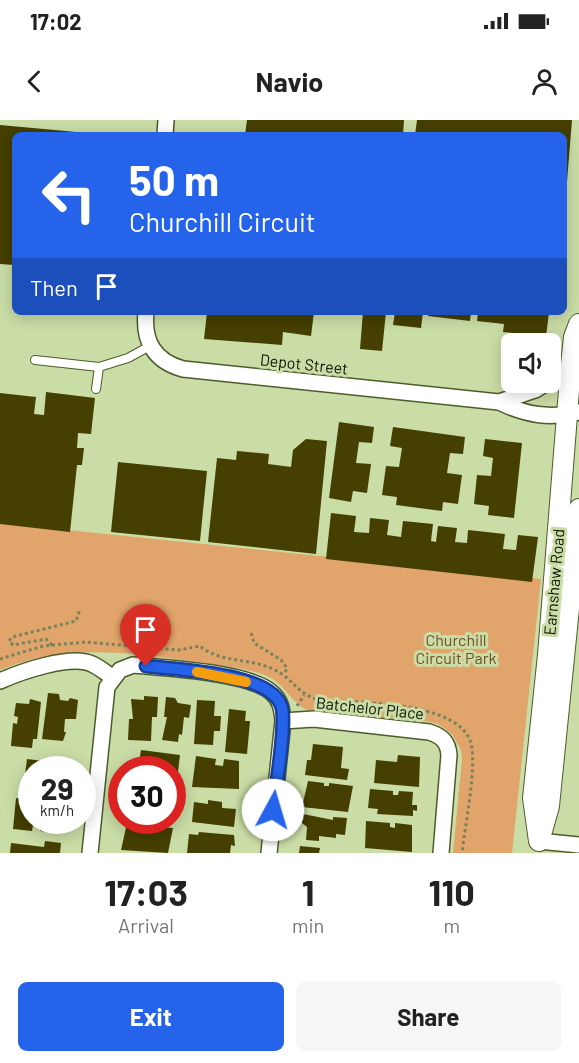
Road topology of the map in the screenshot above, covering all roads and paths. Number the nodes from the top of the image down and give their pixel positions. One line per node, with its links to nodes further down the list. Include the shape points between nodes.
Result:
1 (146, 315): 3 (street)
2 (579, 324): 5 (street, Earnshaw Road)
3 (150, 346): 6 (lane); 10 (street, Depot Street, via 163,360 183,369)
4 (35, 360): 6 (lane)
5 (571, 365): 7 (street, Depot Street); 11 (street, Earnshaw Road)
6 (99, 367): 8 (lane)
7 (561, 372)
8 (96, 389)
9 (527, 393): 10 (street, Depot Street)
10 (499, 402): 11 (street, Depot Street, via 521,412 544,416)
11 (573, 414): 23 (street, Earnshaw Road, via 533,798)
12 (579, 509): 23 (street, Earnshaw Road, via 549,806)
13 (80, 609): 15 (path, via 76,621 9,641 13,645 46,639)
14 (251, 633): 16 (path, via 254,643 281,660 287,669)
15 (52, 645)
16 (284, 675)
17 (112, 677): 18 (street, via 92,664 80,662 35,669); 21 (street, via 133,665 232,678 271,692 282,706); 24 (street, via 106,693)
18 (0, 681)
19 (303, 695): 20 (path)
20 (295, 711)
21 (283, 721): 25 (street); 26 (street, Batchelor Place, via 314,719 429,732 440,737 447,744 449,755)
22 (579, 845): 23 (street)
23 (538, 847)
24 (90, 853)
25 (269, 853)
26 (441, 853)

